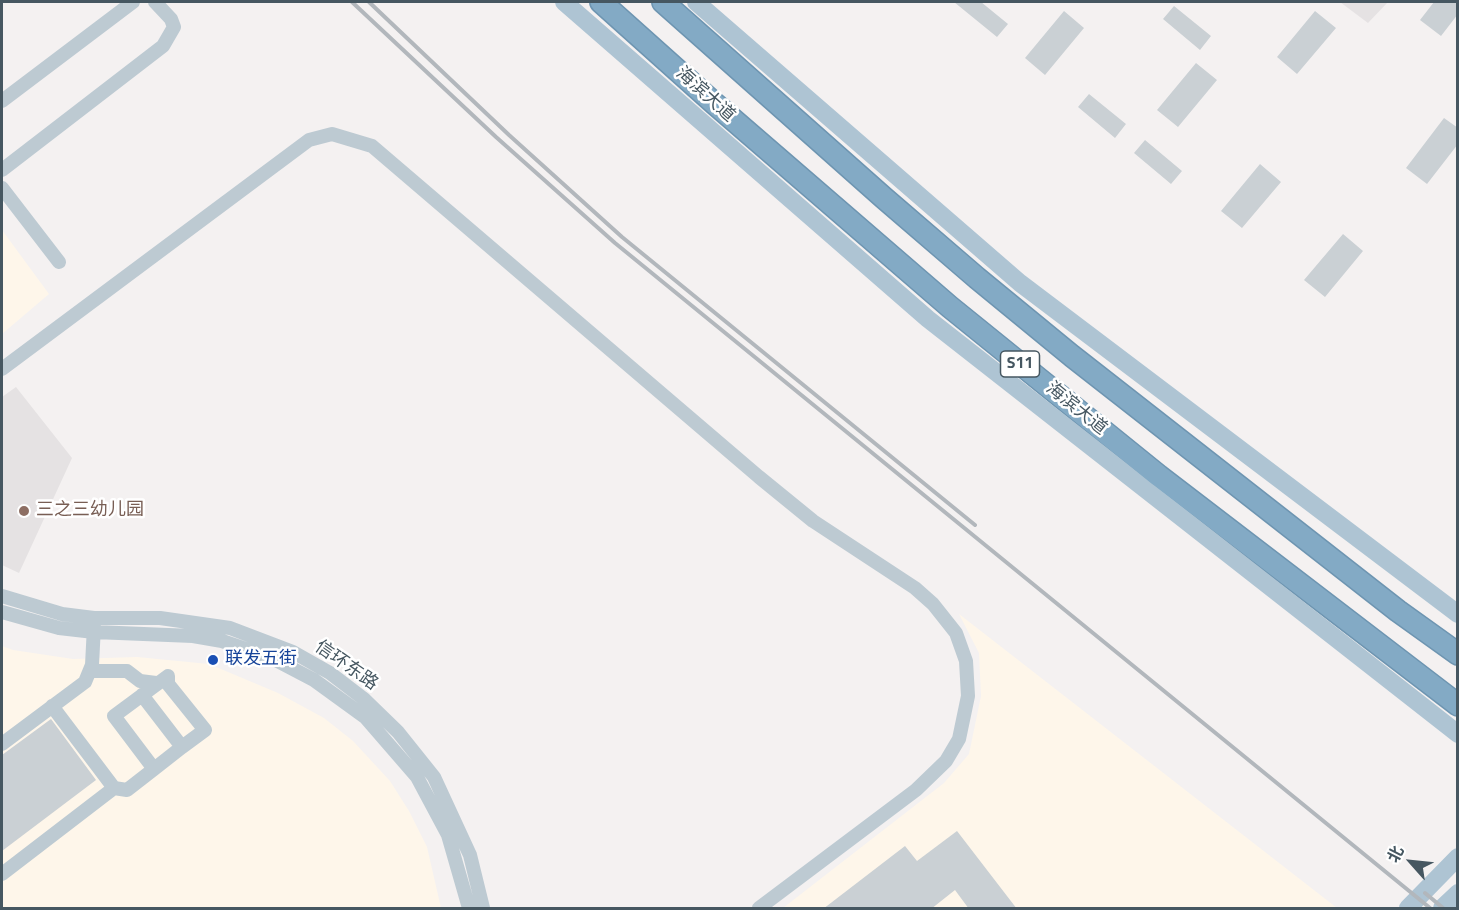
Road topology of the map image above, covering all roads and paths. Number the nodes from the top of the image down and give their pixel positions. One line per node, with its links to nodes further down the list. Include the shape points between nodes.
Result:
1 (133, 2): 7 (street)
2 (155, 2): 8 (street, via 174,27 163,46)
3 (564, 2): 23 (main road, via 928,319)
4 (601, 2): 21 (highway, 海滨大道 / S11, via 950,307 1169,483)
5 (663, 2): 17 (highway, S11, via 1003,299)
6 (701, 3): 14 (main road, via 1020,283)
7 (2, 101)
8 (2, 170)
9 (2, 188): 10 (street)
10 (59, 262)
11 (2, 369): 33 (street, via 309,140 332,134 372,146 813,521 915,588 956,633 966,661 969,696 959,739 946,761 916,790)
12 (2, 596): 15 (street, 信环东路, via 49,612)
13 (2, 612): 16 (street, 信环东路, via 59,628)
14 (1458, 614)
15 (94, 618): 16 (street); 32 (street, 信环东路, via 160,618 230,628 293,652 348,686 398,732 434,777 470,855)
16 (94, 632): 18 (street); 31 (street, 信环东路, via 222,641 296,669 341,699 387,740 429,795 448,835)
17 (1458, 654)
18 (90, 671): 19 (street, via 127,671 140,681); 22 (street, via 85,682)
19 (156, 683): 20 (street); 25 (street, via 168,676 168,684 205,730)
20 (142, 695): 25 (street); 26 (street, via 114,716)
21 (1458, 705)
22 (52, 706): 24 (street); 27 (street)
23 (1458, 734)
24 (2, 744)
25 (182, 747): 26 (street)
26 (154, 769): 27 (street, via 126,790)
27 (114, 788): 29 (street)
28 (1458, 857): 34 (main road)
29 (2, 874)
30 (1458, 893): 35 (main road)
31 (469, 909)
32 (483, 909)
33 (759, 909)
34 (1408, 909)
35 (1442, 909)

